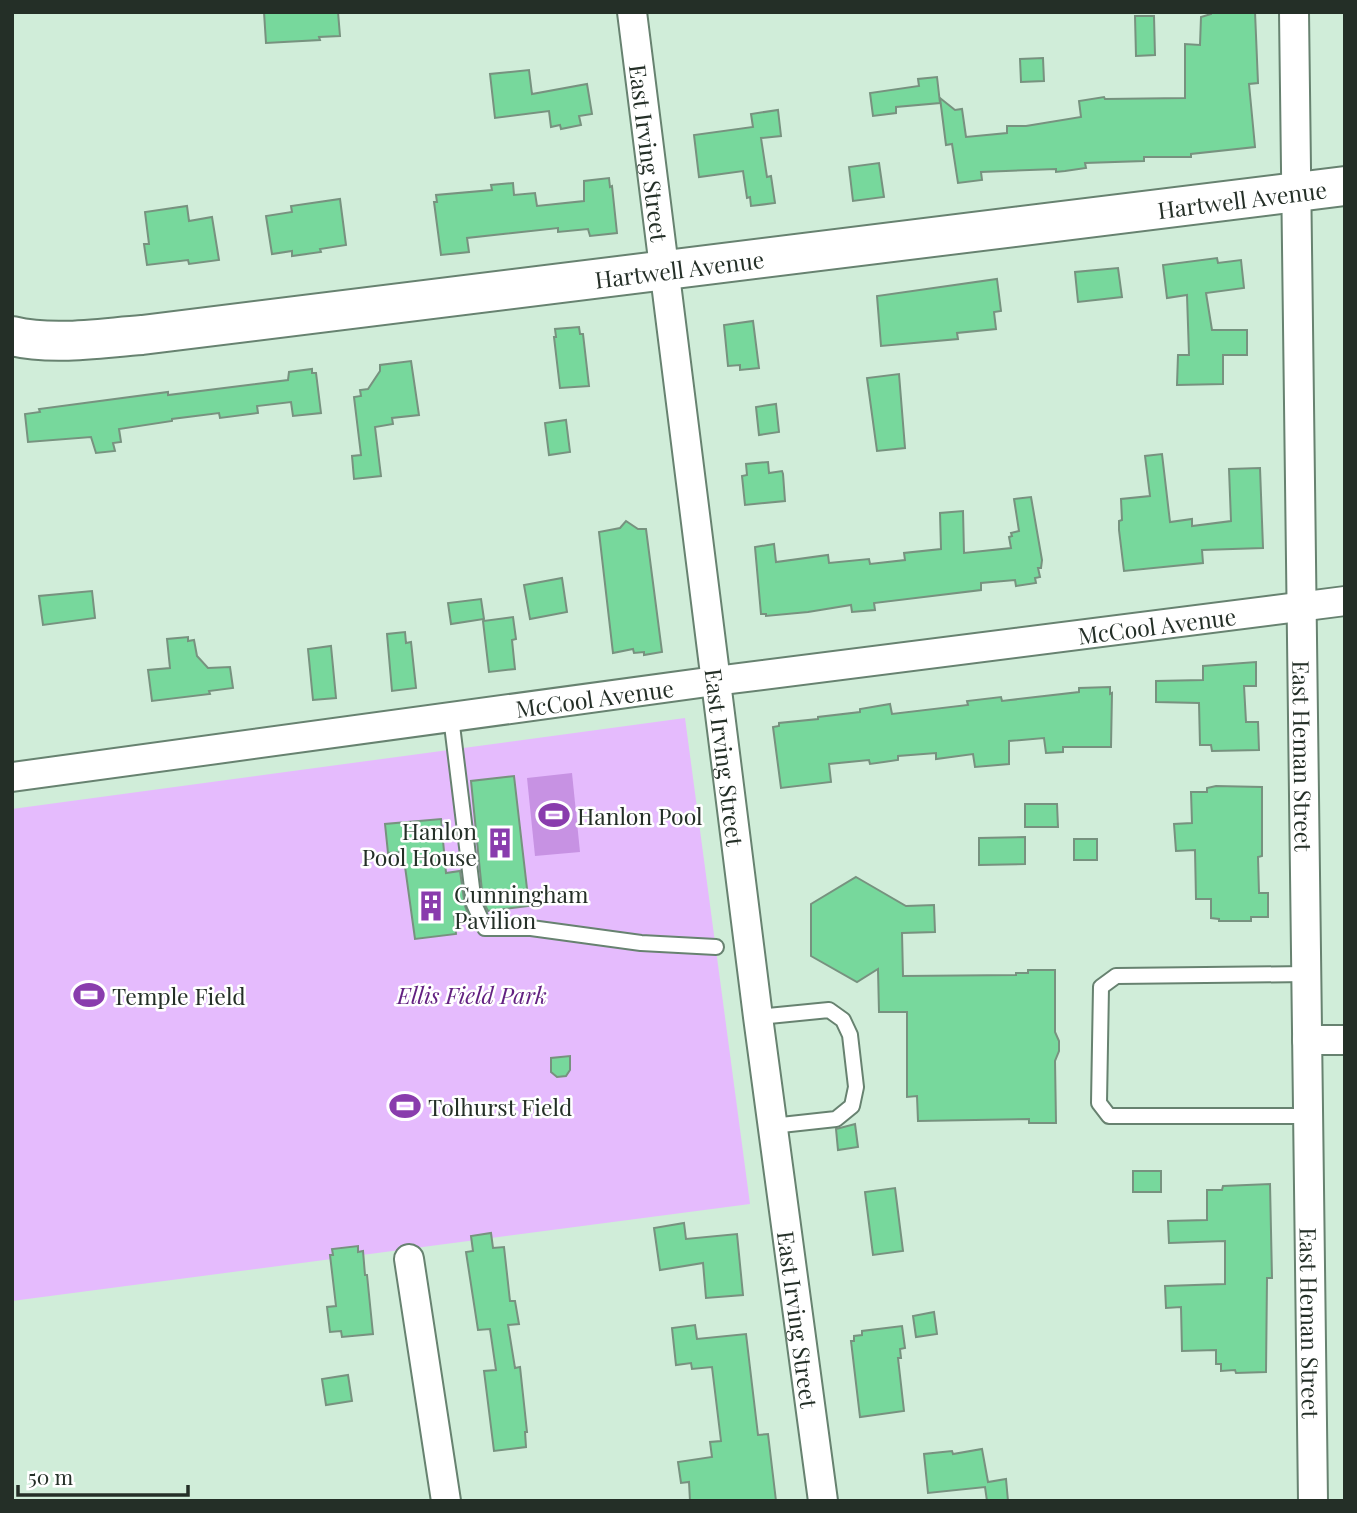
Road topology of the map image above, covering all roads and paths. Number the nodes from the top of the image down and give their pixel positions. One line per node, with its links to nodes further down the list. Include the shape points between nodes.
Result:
1 (632, 12): 5 (street, East Irving Street)
2 (1294, 12): 4 (street, East Heman Street)
3 (1345, 186): 4 (street, Hartwell Avenue)
4 (1295, 192): 5 (street, Hartwell Avenue); 8 (street, East Heman Street)
5 (664, 271): 6 (street, Hartwell Avenue, via 142,335 62,340); 9 (street, East Irving Street)
6 (12, 336)
7 (1345, 601): 8 (street, McCool Avenue)
8 (1302, 606): 9 (street, McCool Avenue); 13 (street, East Heman Street)
9 (715, 681): 10 (street, McCool Avenue); 14 (street, East Irving Street)
10 (451, 718): 11 (street, McCool Avenue); 12 (lane, via 474,904 485,928 531,928 641,943)
11 (12, 777)
12 (716, 947)
13 (1306, 974): 15 (street, East Heman Street); 17 (lane, via 1116,976 1101,987 1099,1104 1109,1116)
14 (758, 1017): 18 (street, East Irving Street); 18 (lane, via 829,1010 843,1020 850,1035 856,1087 852,1106 836,1119)
15 (1307, 1040): 16 (street); 17 (street, East Heman Street)
16 (1345, 1040)
17 (1308, 1116): 22 (street, East Heman Street)
18 (772, 1126): 21 (street, East Irving Street)
19 (409, 1259): 20 (street)
20 (446, 1501)
21 (823, 1501)
22 (1312, 1501)

